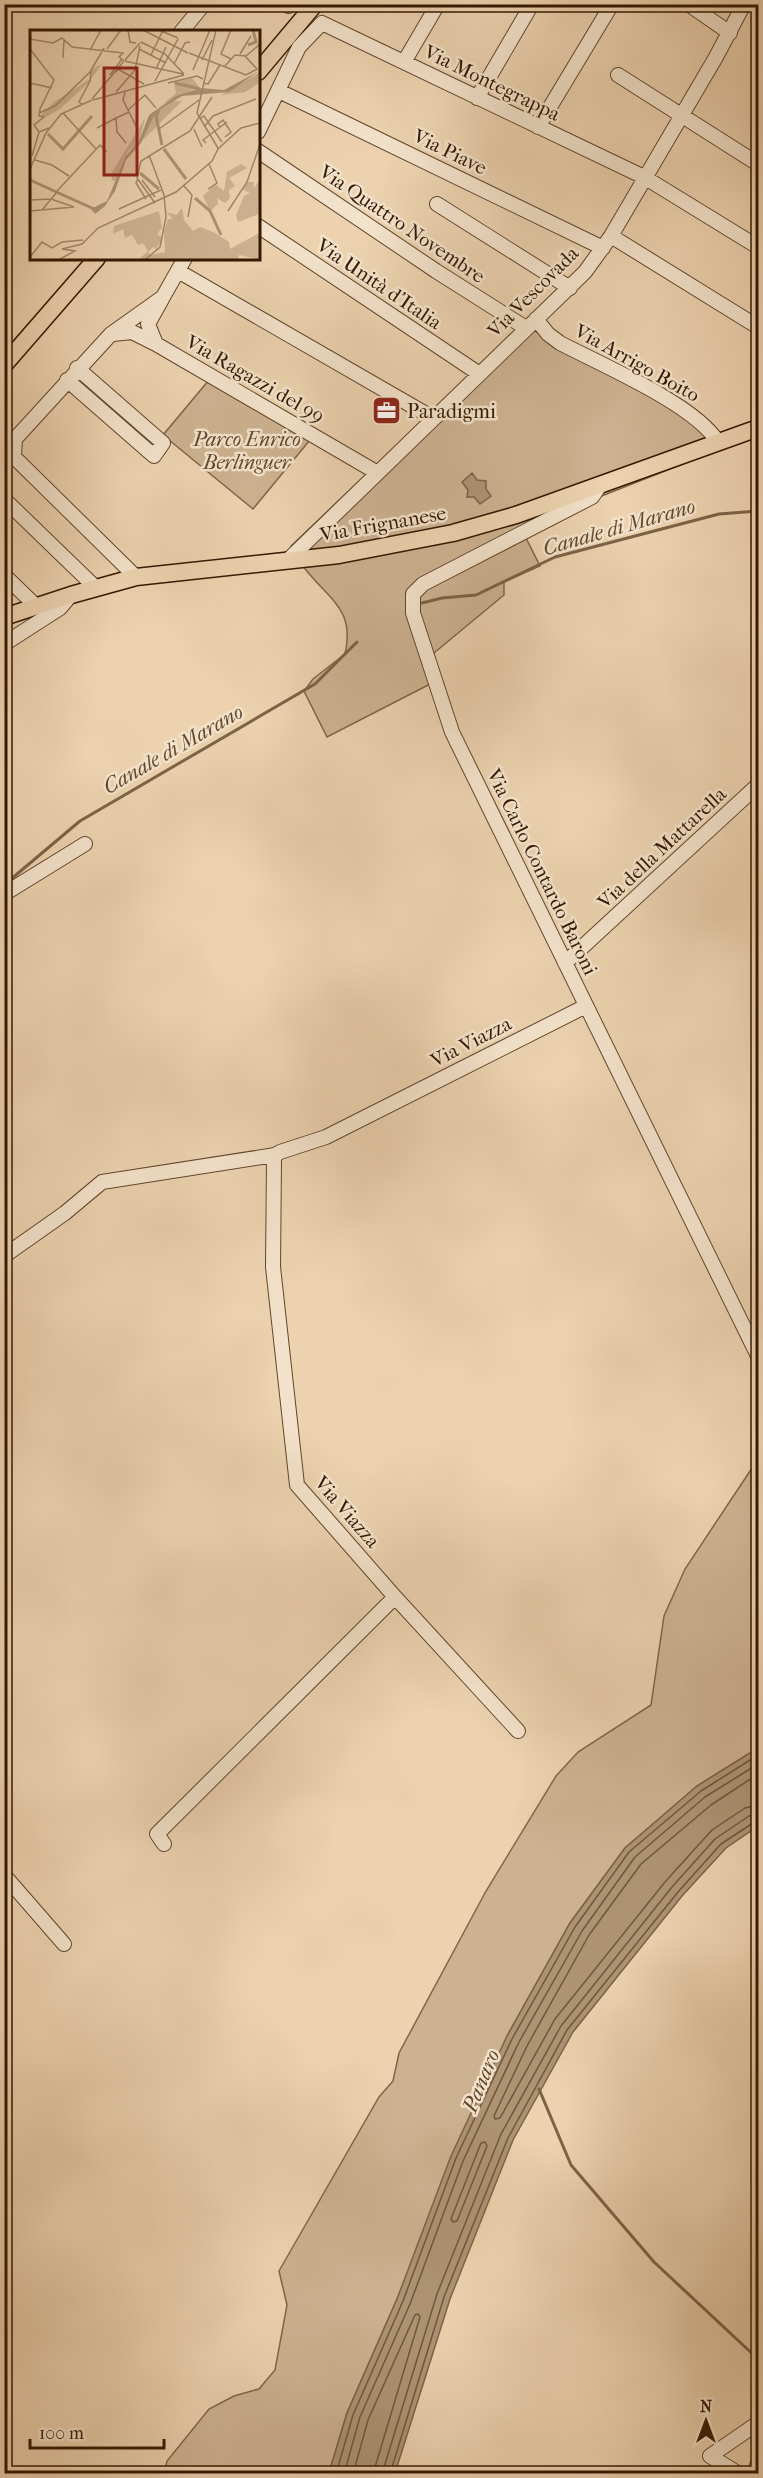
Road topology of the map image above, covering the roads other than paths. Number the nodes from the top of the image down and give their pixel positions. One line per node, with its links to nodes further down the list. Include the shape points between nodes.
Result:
1 (204, 4): 8 (street)
2 (315, 4): 11 (main road)
3 (438, 4): 10 (street)
4 (532, 4): 14 (street)
5 (612, 4): 16 (street)
6 (688, 4): 9 (street)
7 (744, 4): 9 (street, Via Vescovada)
8 (183, 30)
9 (730, 33): 15 (street, Via Vescovada)
10 (404, 62): 13 (street, Via Montegrappa, via 322,23 299,47); 14 (street, Via Montegrappa)
11 (260, 70)
12 (618, 75): 15 (street)
13 (279, 91): 17 (street); 25 (street, Via Piave)
14 (477, 98): 16 (street, Via Montegrappa)
15 (681, 115): 19 (street); 20 (street, Via Vescovada)
16 (538, 127): 20 (street, Via Montegrappa)
17 (260, 128)
18 (260, 152): 32 (street, Via Quattro Novembre, via 436,271)
19 (759, 164)
20 (644, 177): 23 (street, Via Vescovada); 24 (street, Via Montegrappa)
21 (437, 204): 29 (street)
22 (260, 227): 37 (street, Via Unità d'Italia)
23 (611, 236): 25 (street, Via Vescovada); 31 (street)
24 (759, 247)
25 (603, 248): 29 (street, Via Vescovada)
26 (95, 260): 35 (main road)
27 (184, 260): 28 (street)
28 (178, 271): 30 (street); 39 (street)
29 (570, 288): 32 (street, Via Vescovada)
30 (163, 297): 33 (street); 34 (street, via 148,324)
31 (757, 322)
32 (531, 323): 37 (street, Via Vescovada); 41 (street, Via Arrigo Boito, via 560,343 676,405 710,430)
33 (111, 334): 34 (street, Via Ragazzi del 99, via 132,333); 36 (street)
34 (156, 344): 42 (street, Via Ragazzi del 99)
35 (4, 365)
36 (78, 368): 38 (street); 38 (street, via 163,443 154,456)
37 (478, 373): 39 (street, Via Vescovada)
38 (67, 380): 47 (street, via 15,439 14,457)
39 (433, 418): 42 (street, Via Vescovada)
40 (759, 428): 41 (main road, Via Frignanese)
41 (718, 442): 43 (main road, Via Frignanese)
42 (376, 472): 45 (street, Via Vescovada)
43 (601, 484): 45 (main road, Via Frignanese, via 453,533 362,552); 56 (street, Via Carlo Contardo Baroni, via 592,497 423,584 412,600 416,624 452,732)
44 (4, 499): 48 (street)
45 (288, 560): 47 (main road, Via Frignanese)
46 (4, 575): 50 (street)
47 (136, 577): 48 (main road, Via Frignanese)
48 (95, 587): 49 (main road, Via Frignanese)
49 (71, 595): 50 (main road, Via Frignanese); 52 (street, via 60,608)
50 (37, 607): 51 (main road, Via Frignanese)
51 (4, 618)
52 (4, 644)
53 (759, 785): 56 (street, Via della Mattarella)
54 (85, 844): 55 (street)
55 (4, 894)
56 (565, 963): 57 (street, Via Carlo Contardo Baroni)
57 (586, 1006): 58 (street, Via Viazza, via 326,1137); 60 (street, Via Carlo Contardo Baroni)
58 (275, 1155): 59 (street, Via Viazza, via 102,1182); 61 (street, Via Viazza, via 273,1267 297,1485)
59 (4, 1256)
60 (759, 1356)
61 (394, 1597): 62 (street, Via Viazza); 63 (street, via 158,1834)
62 (518, 1731)
63 (164, 1844)
64 (4, 1875): 65 (street)
65 (64, 1944)
66 (759, 2423): 68 (street, via 710,2456)
67 (759, 2463): 69 (street)
68 (739, 2474)
69 (754, 2474)

